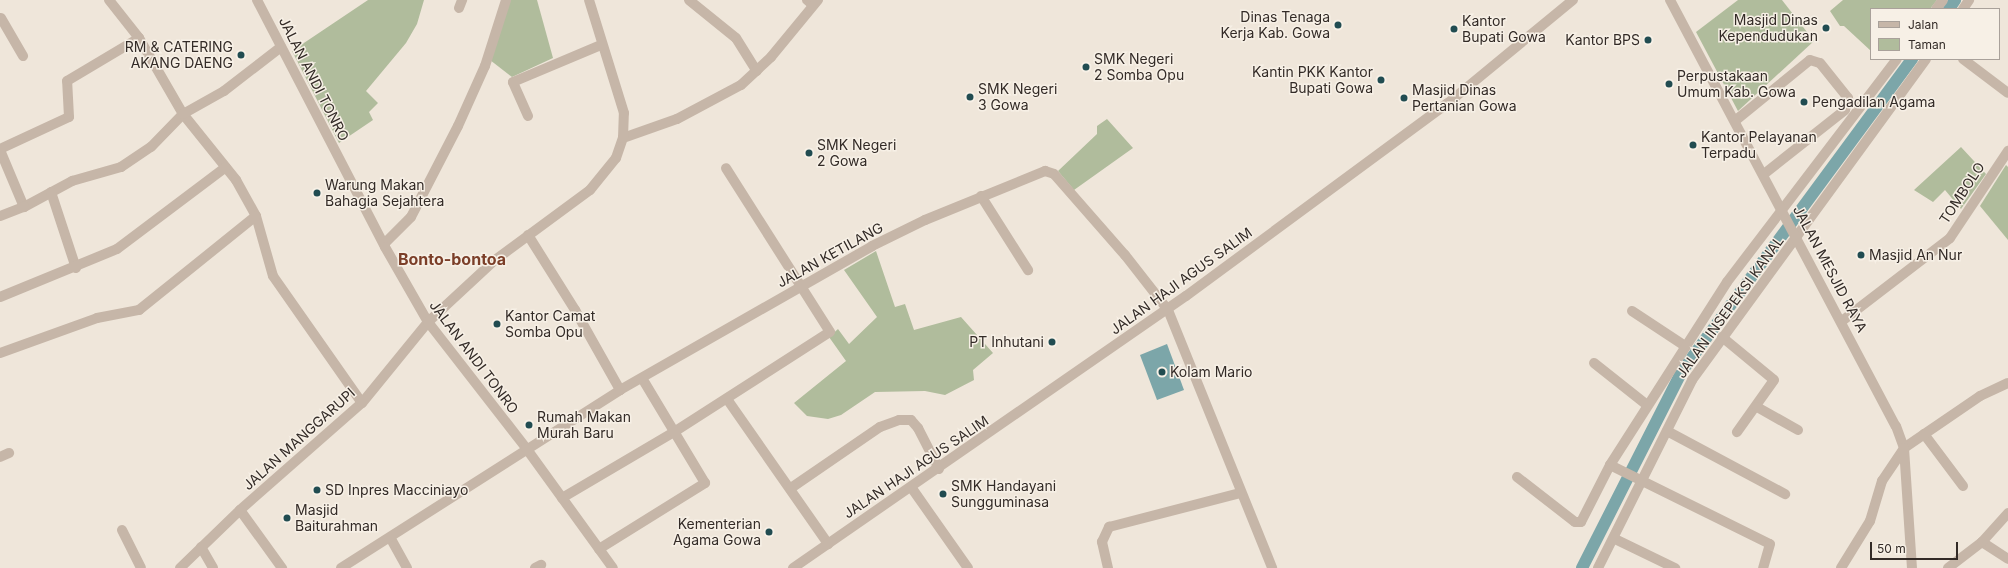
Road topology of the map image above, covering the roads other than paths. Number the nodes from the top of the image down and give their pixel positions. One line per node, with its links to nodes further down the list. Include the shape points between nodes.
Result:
1 (109, 0): 13 (street)
2 (257, 0): 15 (street, JALAN ANDI TONRO)
3 (506, 0): 39 (street, via 485,66 458,126 411,217)
4 (589, 0): 14 (street)
5 (690, 0): 20 (street, via 736,38)
6 (1573, 0): 44 (street, JALAN HAJI AGUS SALIM, via 1448,103)
7 (1670, 0): 24 (street, JALAN MESJID RAYA)
8 (1943, 0): 10 (street)
9 (813, 2): 20 (street)
10 (1937, 8)
11 (1, 18): 12 (street)
12 (3, 31): 16 (street)
13 (139, 38): 22 (street); 26 (street, via 67,81 69,117)
14 (601, 45): 23 (street, via 513,82); 25 (street, via 620,98)
15 (281, 47): 22 (street, via 224,91); 39 (street, JALAN ANDI TONRO)
16 (23, 56)
17 (1896, 60): 34 (street)
18 (1925, 60): 38 (street, JALAN INSEPEKSI KANAL)
19 (1964, 60): 21 (street)
20 (757, 71): 25 (street, via 726,96 677,119)
21 (2008, 93)
22 (183, 114): 28 (street); 31 (street, via 151,147 121,167 108,174 72,181)
23 (528, 116)
24 (1736, 120): 30 (street, JALAN MESJID RAYA); 30 (street, via 1810,60 1820,63 1848,98 1845,110)
25 (623, 138): 37 (street, JALAN MANGGARUPI, via 616,158 603,178)
26 (0, 150): 33 (street)
27 (2008, 151): 46 (street, TOMBOLO, via 1950,238)
28 (226, 167): 36 (street); 40 (street, via 117,249)
29 (726, 168): 42 (street)
30 (1764, 174): 34 (street, JALAN MESJID RAYA)
31 (51, 192): 33 (street); 40 (street)
32 (981, 196): 41 (street); 42 (street, JALAN KETILANG, via 878,243); 44 (street, JALAN KETILANG, via 1039,172 1054,174)
33 (24, 207): 35 (street)
34 (1782, 211): 38 (street, JALAN MESJID RAYA); 49 (street, via 1727,282)
35 (0, 216)
36 (256, 216): 50 (street, via 139,310 97,318); 56 (street, via 273,276)
37 (528, 235): 47 (street, JALAN MANGGARUPI); 54 (street, via 575,310)
38 (1796, 237): 46 (street, JALAN MESJID RAYA); 48 (street, JALAN INSEPEKSI KANAL)
39 (384, 244): 47 (street, JALAN ANDI TONRO)
40 (76, 268): 43 (street)
41 (1028, 270)
42 (803, 285): 52 (street, JALAN KETILANG); 55 (street, via 830,332)
43 (0, 297)
44 (1168, 310): 67 (street, JALAN HAJI AGUS SALIM); 73 (street)
45 (1632, 311): 49 (street)
46 (1842, 321): 65 (street, JALAN MESJID RAYA)
47 (428, 322): 56 (street, JALAN MANGGARUPI); 64 (street, JALAN ANDI TONRO)
48 (1722, 337): 58 (street, via 1774,380); 60 (street, JALAN INSEPEKSI KANAL, via 1692,380)
49 (1685, 346): 57 (street)
50 (0, 353)
51 (1594, 363): 57 (street)
52 (642, 378): 54 (street, JALAN KETILANG); 61 (street)
53 (2008, 383): 63 (street, via 1980,396)
54 (620, 390): 64 (street, JALAN KETILANG)
55 (727, 399): 61 (street); 72 (street)
56 (362, 404): 76 (street, JALAN MANGGARUPI)
57 (1647, 405): 66 (street)
58 (1757, 406): 59 (street); 62 (street)
59 (1798, 430)
60 (1667, 431): 69 (street, JALAN INSEPEKSI KANAL); 74 (street)
61 (674, 432): 75 (street); 84 (street, via 705,483)
62 (1737, 432)
63 (1924, 434): 65 (street); 71 (street)
64 (526, 448): 75 (street, JALAN ANDI TONRO); 79 (street, JALAN KETILANG)
65 (1904, 448): 100 (street, via 1882,481 1870,521); 101 (street, JALAN MESJID RAYA)
66 (1612, 466): 68 (street, via 1579,523); 69 (street)
67 (939, 469): 70 (street, JALAN HAJI AGUS SALIM); 72 (street, via 918,428 911,420 899,420 880,427)
68 (1517, 477)
69 (1641, 483): 80 (street, JALAN INSEPEKSI KANAL); 99 (street, via 1770,544)
70 (911, 486): 82 (street, JALAN HAJI AGUS SALIM); 94 (street)
71 (1963, 486)
72 (791, 488): 82 (street)
73 (1240, 493): 95 (street, via 1109,527 1102,542); 96 (street)
74 (1785, 494)
75 (562, 498): 84 (street, JALAN ANDI TONRO)
76 (240, 510): 83 (street, JALAN MANGGARUPI); 89 (street)
77 (2008, 513): 81 (street)
78 (122, 530): 86 (street)
79 (391, 539): 90 (street, JALAN KETILANG); 91 (street)
80 (1615, 539): 97 (street, JALAN INSEPEKSI KANAL); 98 (street)
81 (1982, 542): 85 (street); 102 (street)
82 (828, 544): 93 (street, JALAN HAJI AGUS SALIM)
83 (201, 547): 87 (street, JALAN MANGGARUPI); 88 (street)
84 (599, 549): 92 (street, JALAN ANDI TONRO)
85 (2008, 559)
86 (141, 568)
87 (180, 568)
88 (213, 568)
89 (282, 568)
90 (341, 568)
91 (407, 568)
92 (612, 568)
93 (793, 568)
94 (968, 568)
95 (1108, 568)
96 (1272, 568)
97 (1598, 568)
98 (1675, 568)
99 (1763, 568)
100 (1841, 568)
101 (1912, 568)
102 (1948, 568)

